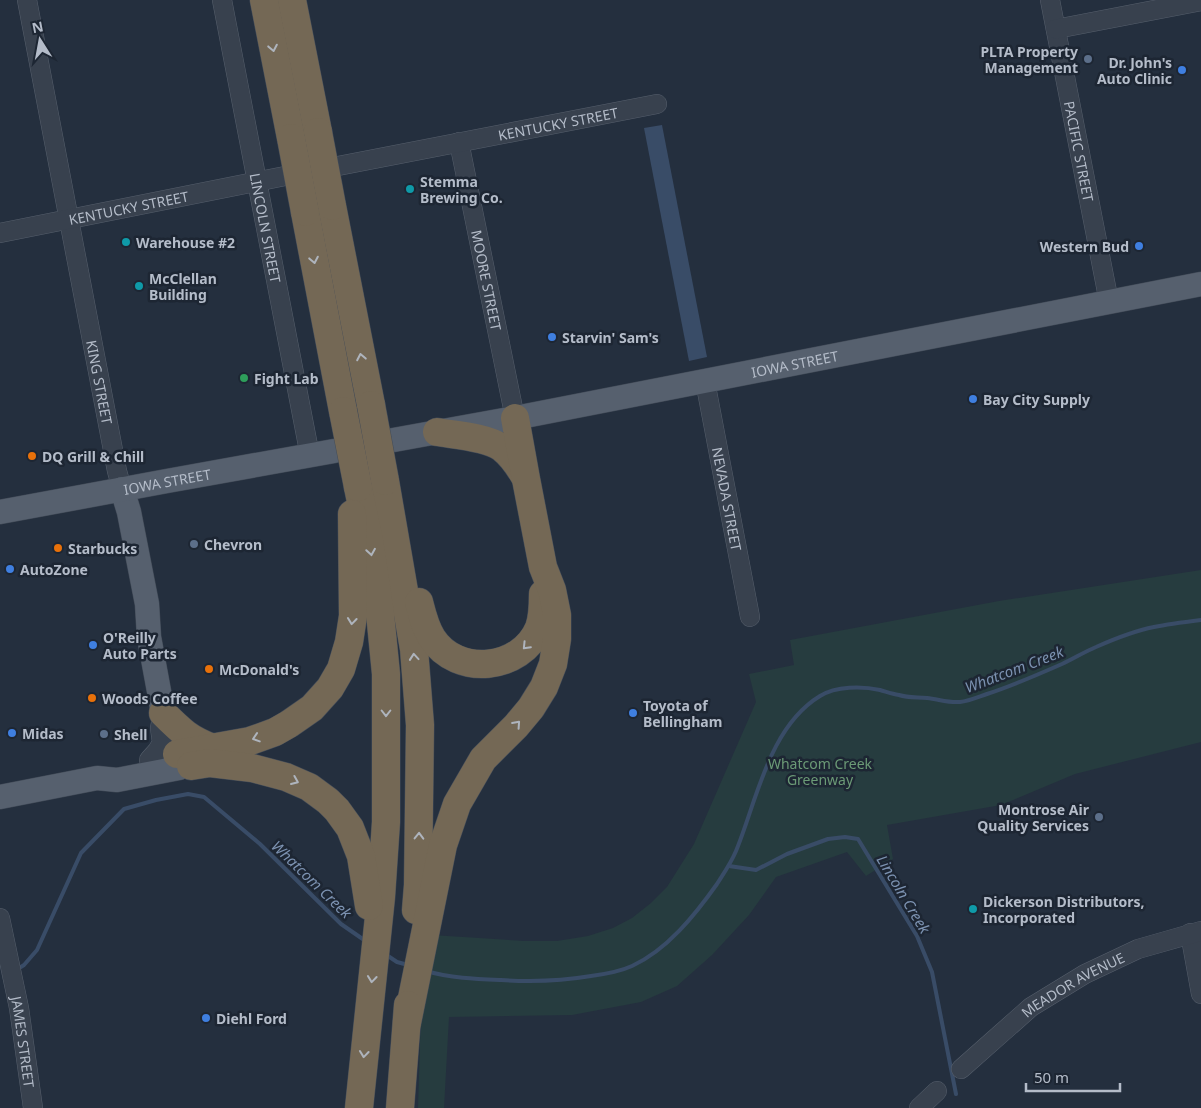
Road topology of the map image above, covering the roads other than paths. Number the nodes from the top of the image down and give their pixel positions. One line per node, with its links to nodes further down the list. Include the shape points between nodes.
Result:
1 (27, 0): 13 (street, KING STREET)
2 (222, 0): 12 (street, LINCOLN STREET)
3 (264, 0): 21 (highway, one-way to 21, bridge, via 343,411)
4 (292, 0): 26 (highway, one-way to 4, bridge)
5 (1050, 0): 7 (street, PACIFIC STREET)
6 (1201, 0): 7 (street)
7 (1056, 29): 16 (street, PACIFIC STREET)
8 (657, 104): 9 (street, KENTUCKY STREET)
9 (458, 142): 10 (street, KENTUCKY STREET); 18 (street, MOORE STREET)
10 (338, 166)
11 (285, 176): 12 (street, KENTUCKY STREET)
12 (257, 182): 13 (street, KENTUCKY STREET); 22 (street, LINCOLN STREET)
13 (69, 219): 14 (street, KENTUCKY STREET); 25 (street, KING STREET)
14 (0, 233)
15 (1201, 284): 16 (main road, IOWA STREET)
16 (1109, 302): 17 (main road, IOWA STREET)
17 (705, 381): 18 (main road, IOWA STREET); 29 (street, NEVADA STREET)
18 (515, 418): 19 (main road, IOWA STREET); 23 (highway)
19 (438, 432): 20 (main road, IOWA STREET); 23 (highway, via 499,446 517,463)
20 (388, 441)
21 (343, 455): 22 (main road, IOWA STREET); 24 (highway, bridge)
22 (310, 456): 25 (main road, IOWA STREET)
23 (526, 479): 28 (highway)
24 (355, 488): 31 (highway, one-way to 31, via 353,616 341,669 330,688 312,708 289,724 250,741); 37 (highway, one-way to 37, via 370,546 386,674 386,822)
25 (122, 489): 27 (main road, IOWA STREET); 30 (main road, KING STREET, via 147,601 149,637)
26 (387, 492): 28 (highway, one-way to 26, via 543,611 539,629 529,644 515,656 497,663 479,665 461,661 438,645 424,621); 36 (highway, one-way to 26, via 414,649)
27 (0, 512)
28 (544, 567): 36 (highway, one-way to 28, via 457,804 483,759 531,708 553,664 557,615)
29 (750, 617)
30 (163, 713): 31 (highway, via 196,742); 32 (street, KING STREET, via 160,728 162,744)
31 (214, 748): 33 (highway)
32 (149, 760): 33 (main road); 34 (main road, via 114,767)
33 (178, 761): 34 (main road, via 117,780); 37 (highway, one-way to 37, via 252,768 309,787 328,801 350,828)
34 (97, 778): 35 (main road)
35 (0, 797)
36 (427, 884): 45 (highway, via 407,1023)
37 (374, 895): 44 (highway, one-way to 44, via 375,952)
38 (1, 924): 43 (street, JAMES STREET)
39 (1196, 932): 40 (street); 41 (street, MEADOR AVENUE, via 1138,949 1085,974 1031,1007)
40 (1201, 994)
41 (962, 1068)
42 (937, 1091): 46 (street)
43 (33, 1108)
44 (359, 1108)
45 (400, 1108)
46 (919, 1108)

